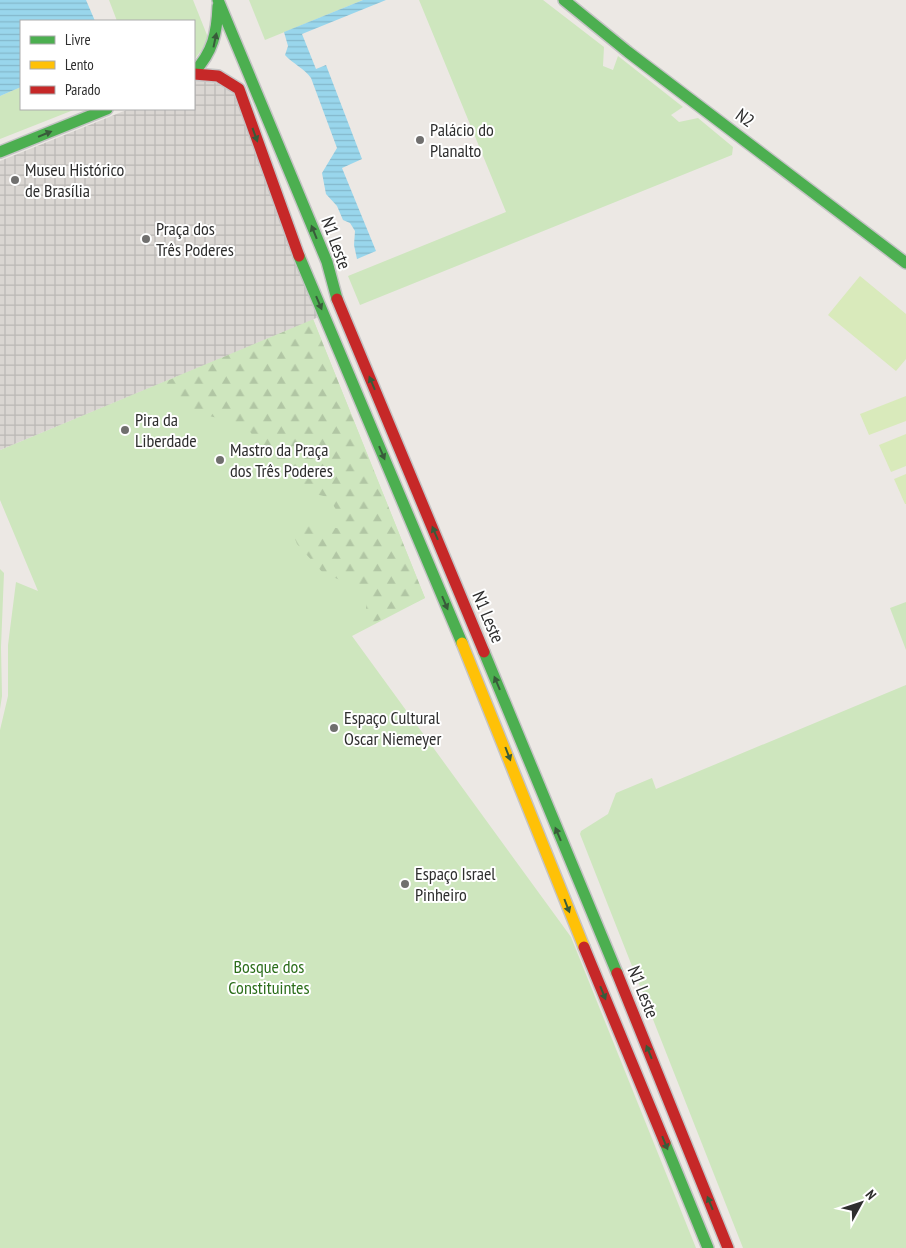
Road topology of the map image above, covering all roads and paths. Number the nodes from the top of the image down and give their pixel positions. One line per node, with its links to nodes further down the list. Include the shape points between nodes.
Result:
1 (218, 0): 3 (main road, one-way to 1, via 214,48); 9 (main road, N1 Leste, one-way to 1, via 333,289 327,262)
2 (564, 0): 7 (main road, N2)
3 (195, 72)
4 (195, 73): 8 (main road, N1 Leste, one-way to 8, via 228,78 238,89 309,282 490,709 571,916)
5 (105, 110): 6 (main road, one-way to 5)
6 (0, 152)
7 (906, 263)
8 (708, 1248)
9 (728, 1248)

